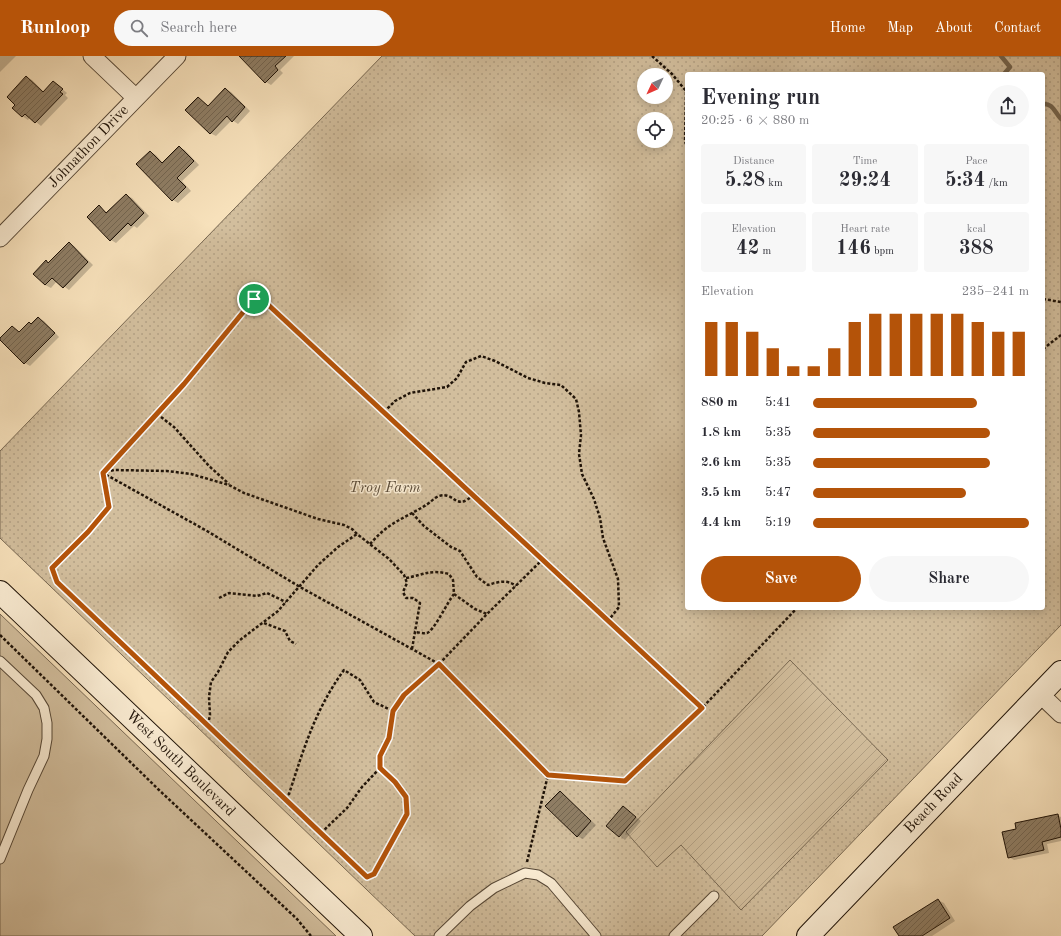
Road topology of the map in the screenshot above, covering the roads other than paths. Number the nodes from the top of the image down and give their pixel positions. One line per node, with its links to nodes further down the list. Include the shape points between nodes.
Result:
1 (92, 56): 3 (street)
2 (177, 56): 3 (street, Johnathon Drive)
3 (136, 98): 4 (street, Johnathon Drive)
4 (0, 238)
5 (0, 592): 13 (main road, West South Boulevard)
6 (0, 661): 10 (lane, via 36,695 44,708 47,739 44,756)
7 (1061, 672): 8 (main road, Beach Road)
8 (1040, 694): 9 (street); 12 (main road, Beach Road)
9 (1061, 714)
10 (0, 858)
11 (714, 896): 16 (lane)
12 (810, 935)
13 (361, 936)
14 (439, 936): 15 (lane, via 470,906 494,888 525,873 551,883)
15 (596, 936)
16 (674, 936)

